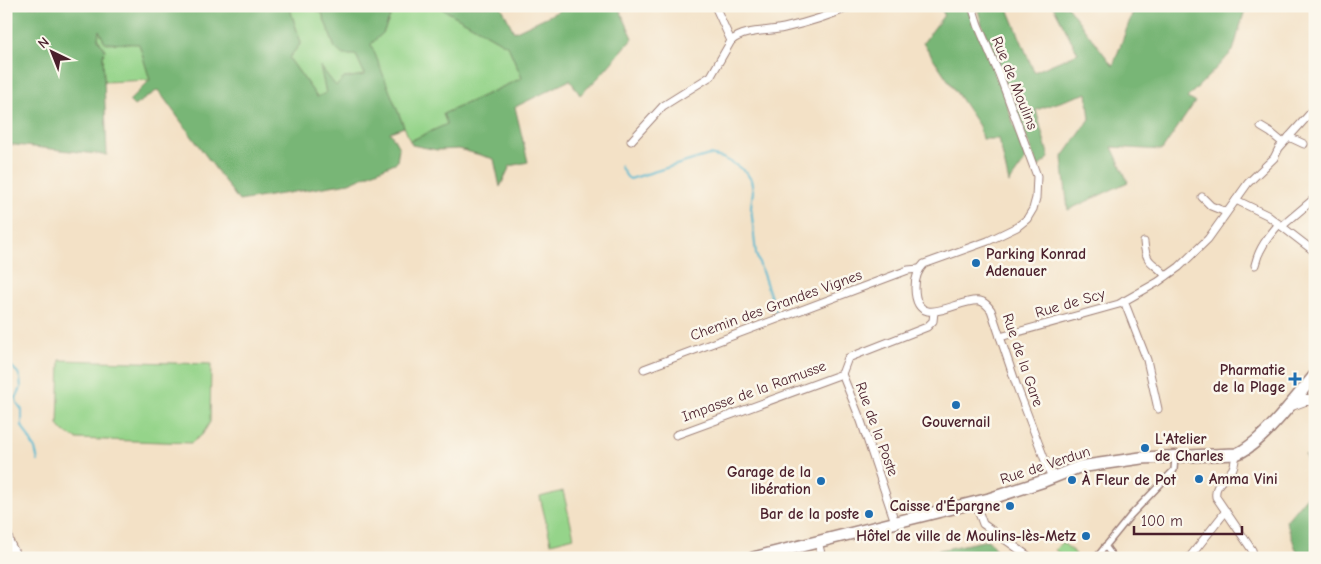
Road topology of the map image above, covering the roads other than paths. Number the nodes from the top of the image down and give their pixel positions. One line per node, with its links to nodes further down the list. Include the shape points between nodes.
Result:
1 (715, 6): 4 (street)
2 (852, 6): 4 (street, via 788,27 741,35)
3 (972, 6): 19 (street, Rue de Moulins, via 1034,169 1036,198 1027,219 1017,227 982,244 924,264)
4 (731, 41): 8 (street, via 711,76 663,106)
5 (1315, 108): 7 (street)
6 (1261, 127): 9 (street)
7 (1289, 137): 9 (street); 10 (street)
8 (631, 142)
9 (1283, 143): 13 (street, via 1274,158 1248,183)
10 (1304, 144)
11 (1202, 198): 14 (street)
12 (1315, 198): 15 (street)
13 (1236, 200): 14 (street); 15 (street)
14 (1226, 212): 20 (street, via 1208,239)
15 (1281, 225): 17 (street); 18 (street, via 1264,241)
16 (1144, 242): 20 (street, via 1145,253 1152,265)
17 (1315, 252)
18 (1255, 266)
19 (919, 270): 22 (street, via 915,282 918,302 924,309); 24 (street, Chemin des Grandes Vignes, via 900,274)
20 (1166, 276): 21 (street)
21 (1124, 301): 23 (street, Rue de Scy); 29 (street, Rue de Scy, via 1147,360)
22 (934, 312): 23 (street, Rue de la Gare, via 974,301 984,302 991,310); 25 (street, via 927,326 848,358)
23 (1000, 337): 33 (street, Rue de la Gare, via 1020,396)
24 (644, 369)
25 (842, 374): 30 (street, Impasse de la Ramusse); 36 (street, Rue de la Poste)
26 (1313, 381): 28 (main road)
27 (1315, 400): 28 (main road)
28 (1288, 406): 31 (main road, via 1259,439)
29 (1158, 409)
30 (676, 435)
31 (1236, 454): 32 (main road, Rue de Verdun); 35 (street, via 1232,470 1215,491)
32 (1175, 456): 33 (main road, Rue de Verdun, via 1093,464); 39 (street, via 1174,470)
33 (1054, 477): 34 (main road, Rue de Verdun)
34 (975, 502): 36 (main road, Rue de Verdun); 43 (street, via 983,524)
35 (1226, 511): 46 (street); 47 (street)
36 (896, 522): 38 (main road, Rue de Verdun)
37 (6, 532): 40 (main road)
38 (818, 542): 41 (main road, Rue de Verdun); 42 (street)
39 (1106, 546): 44 (street); 45 (street)
40 (16, 558)
41 (753, 558)
42 (822, 558)
43 (1031, 558)
44 (1096, 558)
45 (1114, 558)
46 (1189, 558)
47 (1254, 558)

